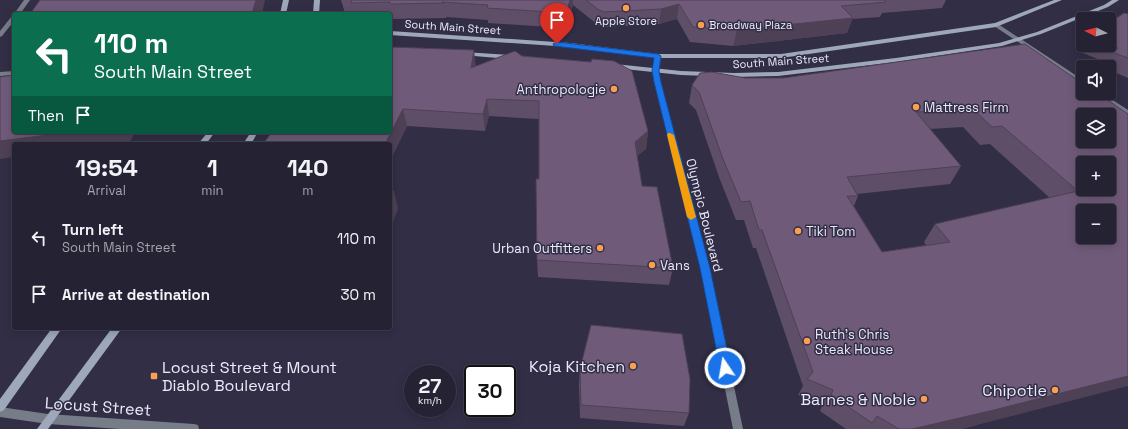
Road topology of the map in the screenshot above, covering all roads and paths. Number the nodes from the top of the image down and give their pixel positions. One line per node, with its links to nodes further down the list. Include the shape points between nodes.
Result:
1 (27, 0): 6 (street)
2 (286, 0): 7 (main road)
3 (317, 0): 8 (main road)
4 (1059, 0): 10 (main road, South Main Street)
5 (1116, 0): 13 (main road, South Main Street)
6 (18, 12)
7 (283, 12)
8 (316, 12)
9 (12, 20): 12 (street)
10 (996, 24): 13 (street); 15 (main road, South Main Street, via 781,56)
11 (392, 33): 15 (main road, South Main Street, via 570,45)
12 (0, 35)
13 (1020, 39): 18 (main road, South Main Street, via 896,60 778,74 734,75); 21 (street)
14 (460, 54): 16 (main road, South Main Street)
15 (658, 56): 18 (street, Olympic Boulevard)
16 (514, 57)
17 (612, 66): 18 (main road, South Main Street)
18 (656, 71): 33 (street, Olympic Boulevard, via 705,268)
19 (12, 73): 20 (street)
20 (0, 74)
21 (1076, 78)
22 (1108, 100): 23 (street)
23 (1128, 114)
24 (210, 134): 25 (main road)
25 (204, 142)
26 (56, 330): 28 (main road)
27 (115, 330): 30 (main road)
28 (0, 407)
29 (0, 412): 30 (street, Locust Street)
30 (48, 419): 31 (main road); 32 (street, Locust Street)
31 (42, 429)
32 (194, 429)
33 (738, 429)

